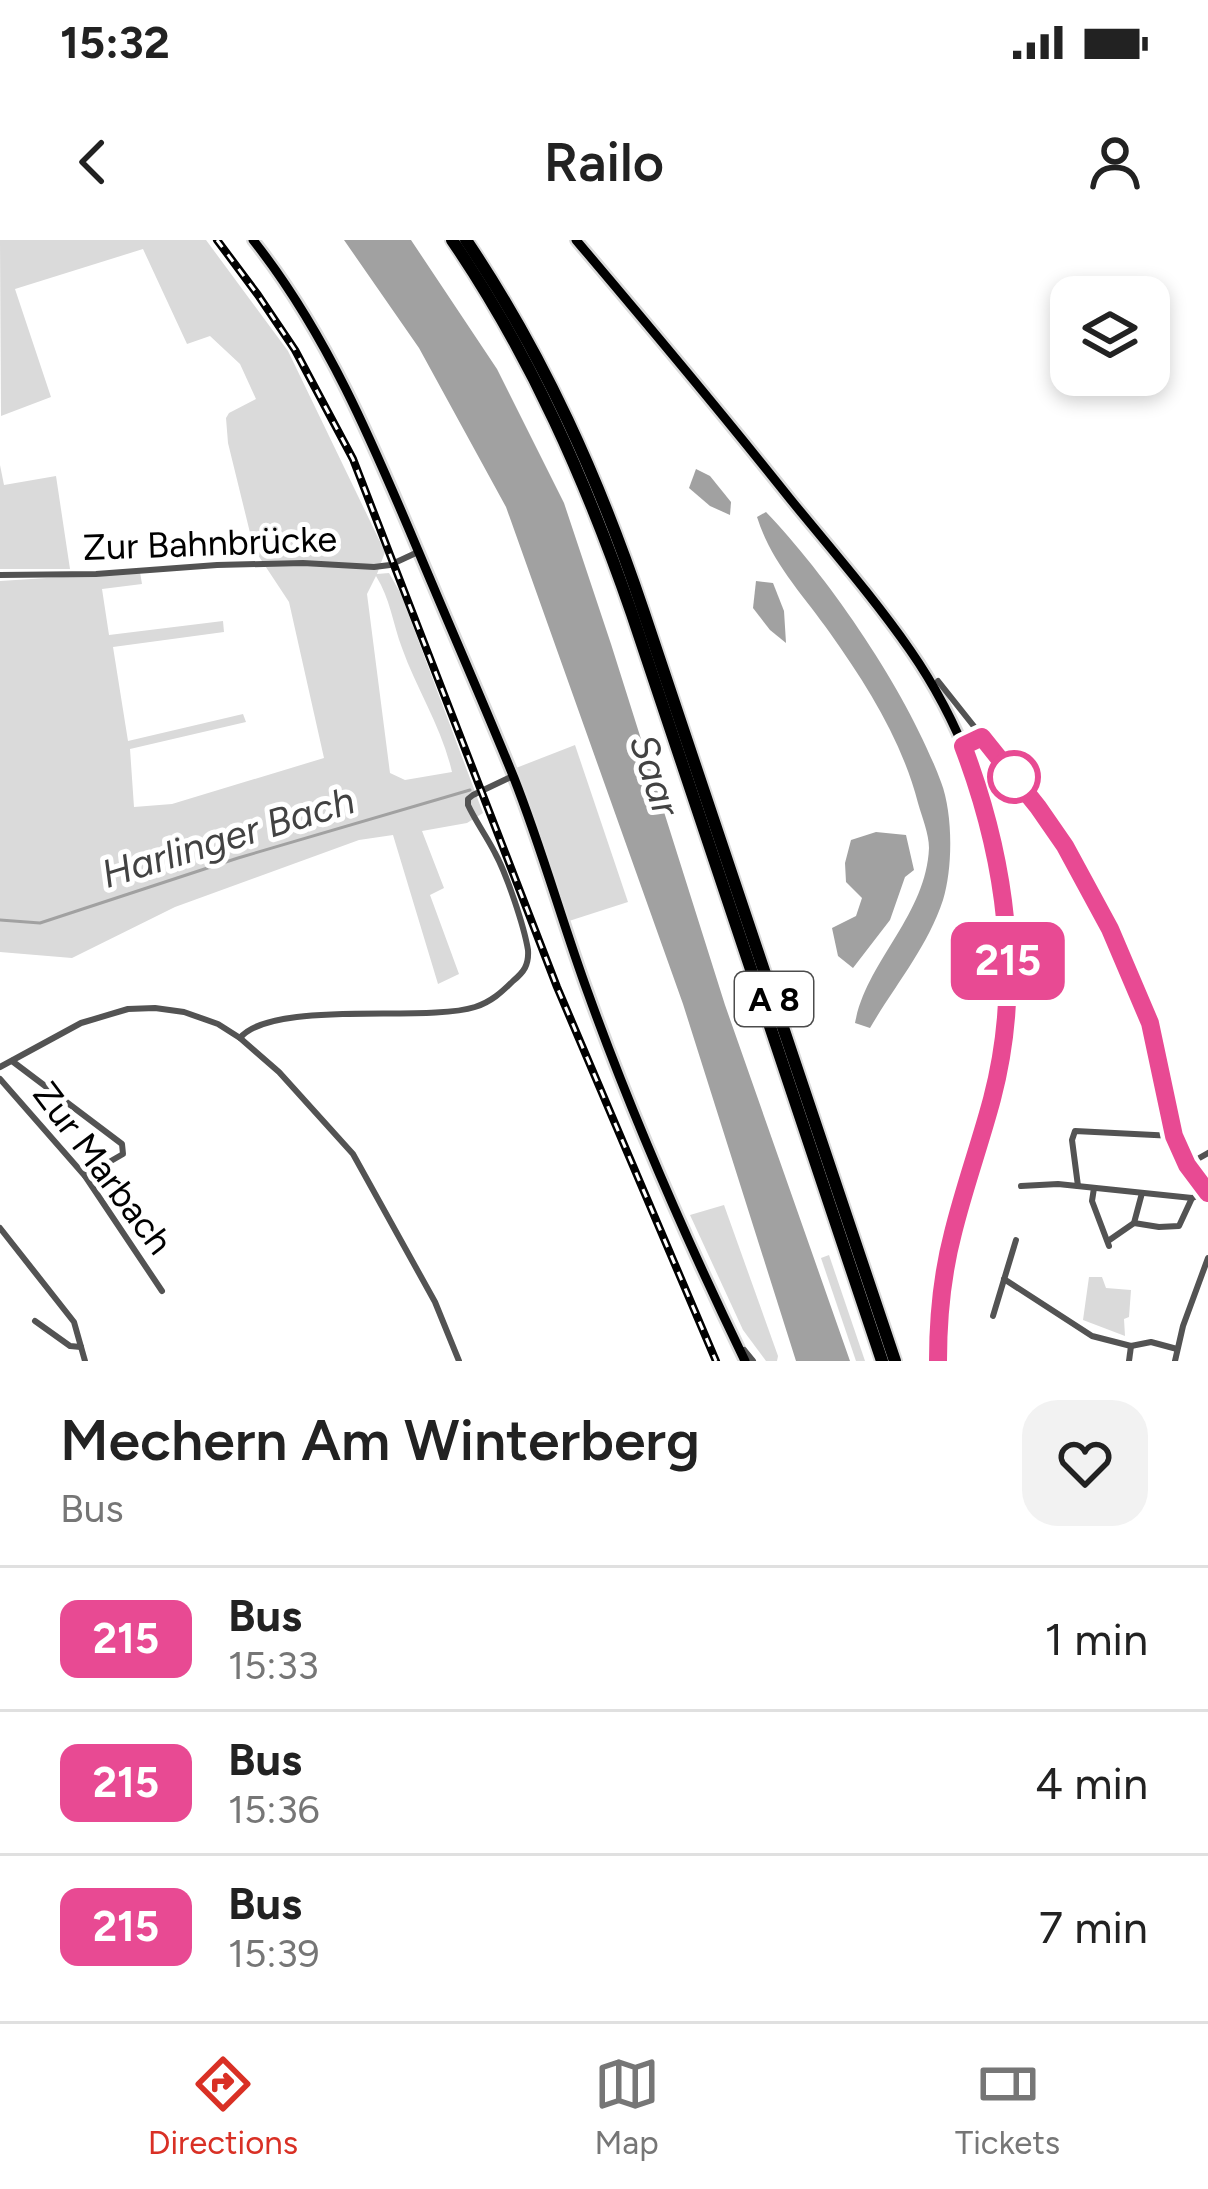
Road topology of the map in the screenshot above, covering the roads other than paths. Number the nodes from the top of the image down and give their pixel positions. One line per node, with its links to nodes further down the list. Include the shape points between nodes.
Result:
1 (253, 240): 5 (main road, via 327,352)
2 (452, 240): 7 (highway, A 8, via 560,428)
3 (466, 240): 7 (highway, A 8, via 578,439)
4 (576, 240): 41 (main road, via 887,618 963,746 992,836 1009,958 993,1095 942,1289)
5 (418, 552): 6 (street, Zur Bahnbrücke, via 374,567); 10 (main road)
6 (0, 575)
7 (638, 612): 8 (highway, A 8)
8 (646, 639): 39 (highway, A 8); 40 (highway, A 8)
9 (938, 681): 15 (street, via 1078,867 1150,1023)
10 (513, 776): 11 (street, via 468,805 497,856 525,936 522,974 470,1009 264,1022); 38 (main road, via 604,1036)
11 (240, 1038): 12 (street, via 195,1015 128,1010 81,1023); 37 (street, via 353,1154)
12 (12, 1061): 13 (street); 18 (street, via 122,1144 118,1158)
13 (0, 1067)
14 (0, 1078): 18 (street, Zur Marbach)
15 (1174, 1136): 17 (street); 20 (street, via 1076,1131)
16 (1208, 1153): 17 (street)
17 (1187, 1165): 23 (street)
18 (85, 1176): 30 (street, Zur Marbach)
19 (1021, 1186): 20 (street)
20 (1078, 1186): 21 (street)
21 (1094, 1188): 22 (street); 25 (street, via 1108,1244)
22 (1142, 1192): 24 (street); 25 (street)
23 (1208, 1192): 24 (street)
24 (1192, 1198): 25 (street, via 1180,1226)
25 (1134, 1223)
26 (0, 1228): 34 (street, via 68,1313)
27 (1016, 1240): 29 (street)
28 (1208, 1258): 35 (street)
29 (1004, 1279): 31 (street); 33 (street, via 1080,1330)
30 (162, 1291)
31 (993, 1316)
32 (35, 1321): 34 (street)
33 (1131, 1346): 35 (street); 42 (street)
34 (81, 1347): 36 (street)
35 (1177, 1349): 43 (street)
36 (85, 1361)
37 (459, 1361)
38 (746, 1361)
39 (882, 1361)
40 (895, 1361)
41 (938, 1361)
42 (1129, 1361)
43 (1174, 1361)

